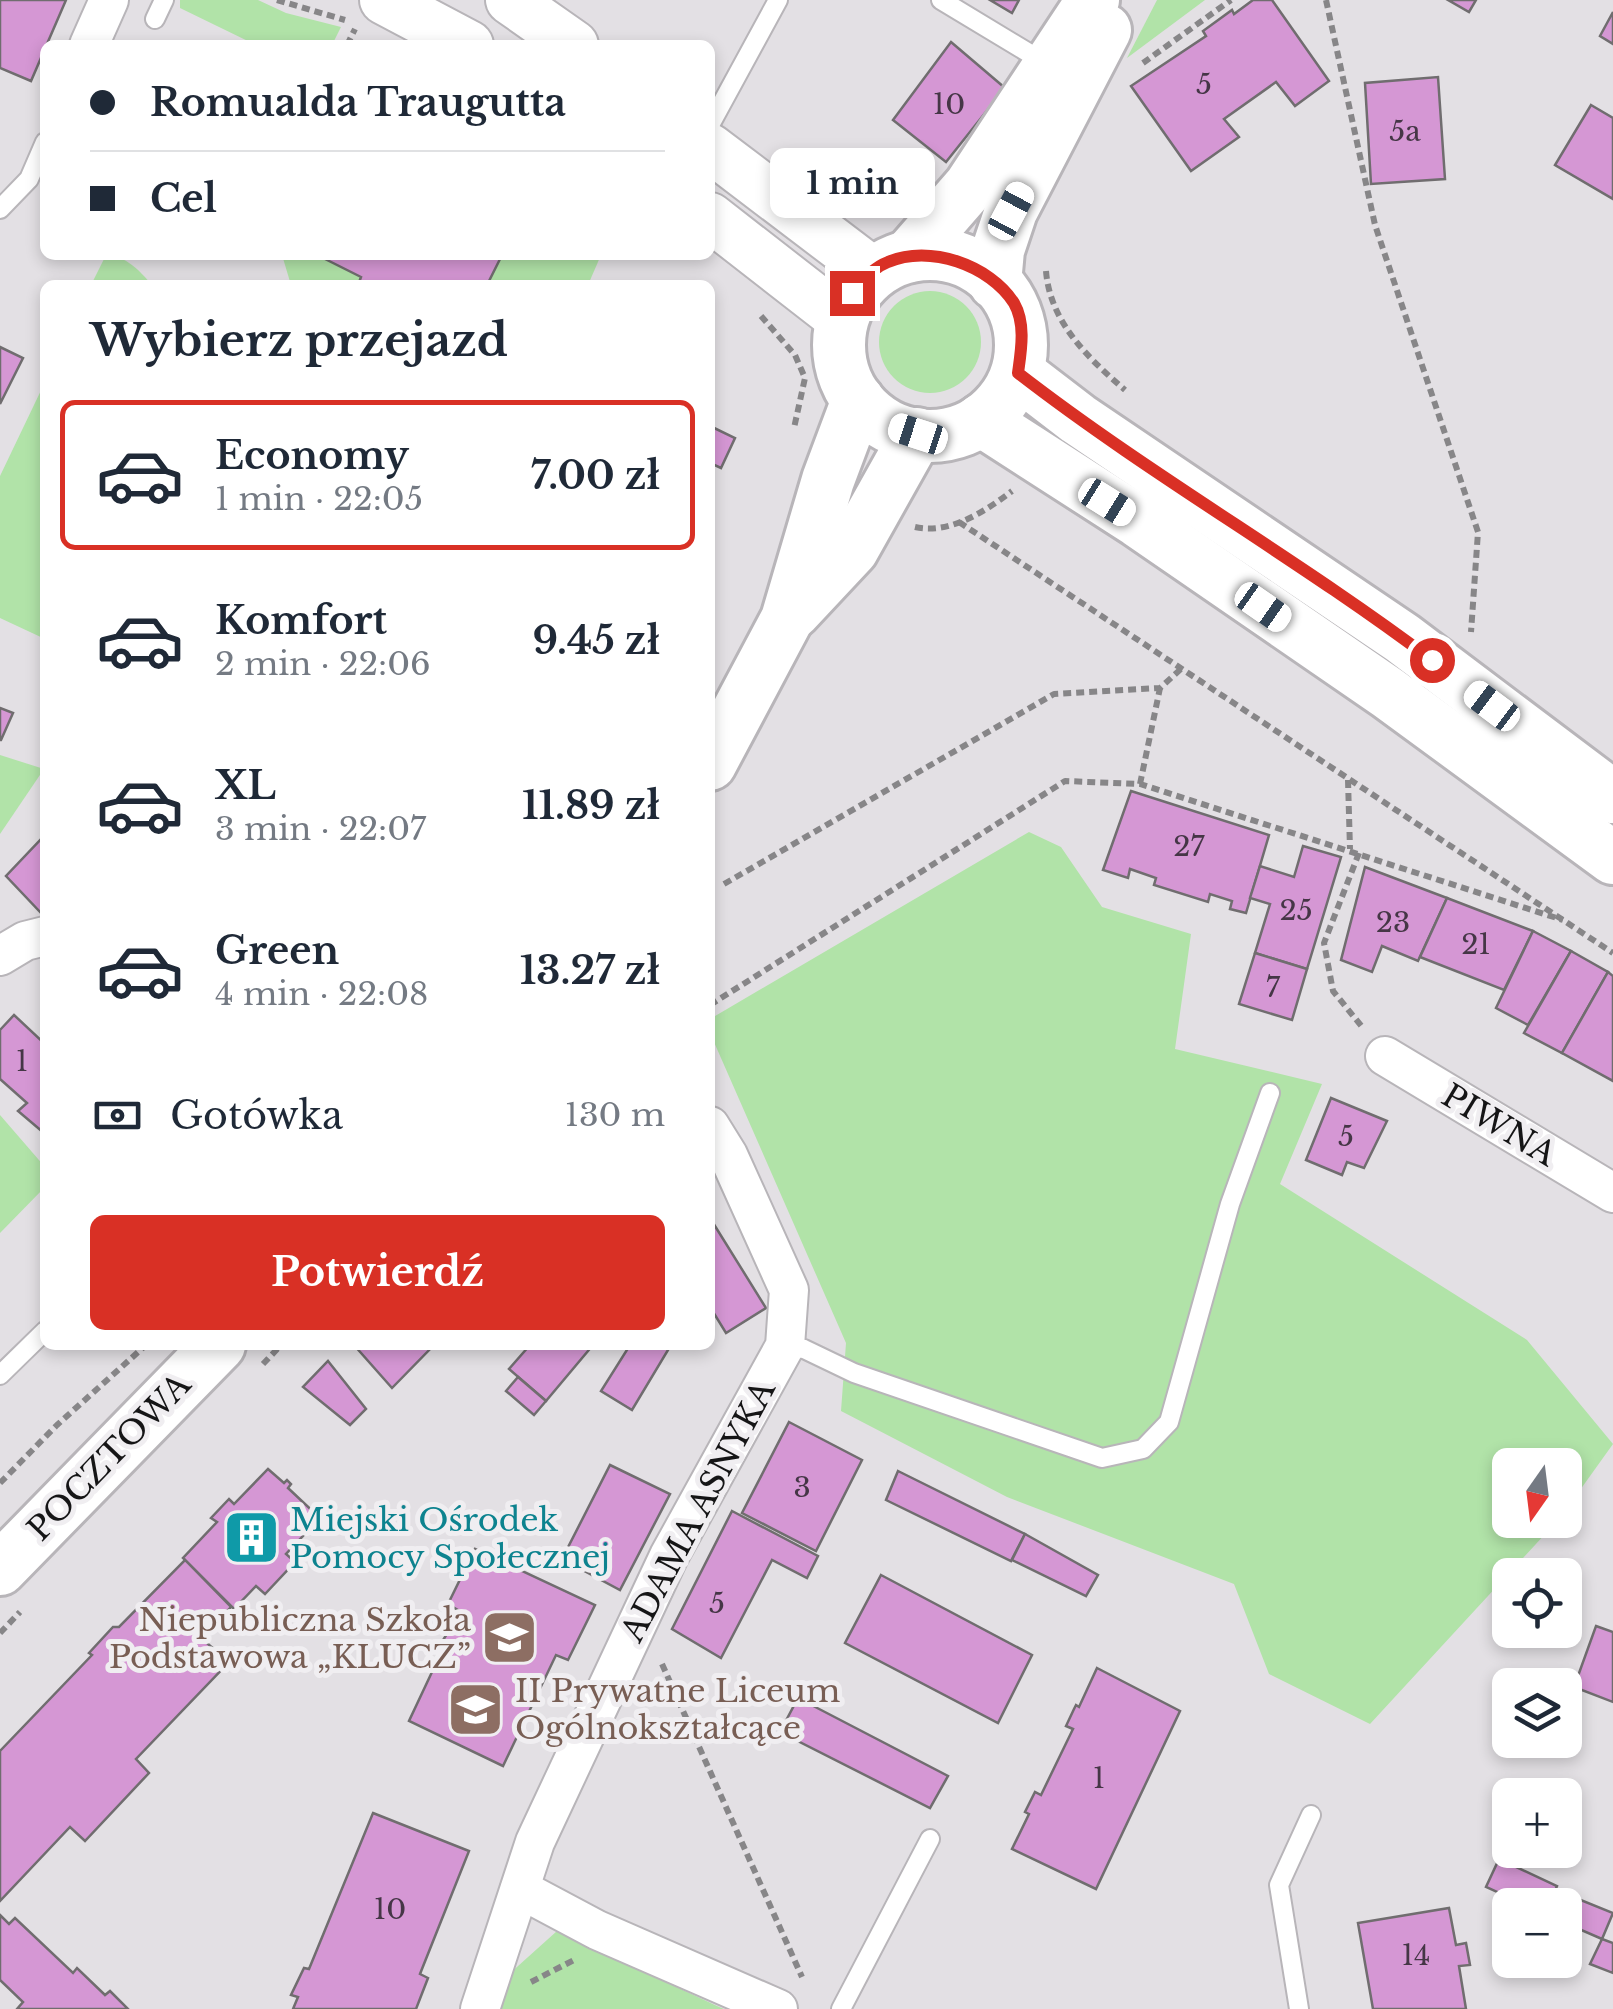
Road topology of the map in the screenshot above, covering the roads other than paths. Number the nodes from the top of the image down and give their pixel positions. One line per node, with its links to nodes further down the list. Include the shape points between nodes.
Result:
1 (109, 0): 10 (street)
2 (164, 0): 9 (lane)
3 (384, 0): 11 (street)
4 (510, 0): 12 (street)
5 (778, 0): 14 (lane)
6 (941, 0): 13 (lane)
7 (1093, 0): 13 (main road)
8 (1119, 0): 20 (main road, via 1011,211)
9 (155, 19)
10 (90, 40)
11 (460, 40)
12 (567, 40)
13 (1048, 65): 19 (main road, via 970,186)
14 (715, 116)
15 (715, 151): 19 (street)
16 (40, 154): 17 (lane, via 29,179)
17 (0, 210)
18 (715, 221): 21 (street)
19 (891, 263): 20 (main road, via 943,257); 21 (main road, via 852,293)
20 (995, 283): 22 (main road, via 1015,305 1023,339)
21 (841, 320): 23 (main road, via 838,348)
22 (1018, 373): 24 (main road, via 1004,399); 28 (main road, via 1402,638)
23 (858, 400): 25 (main road, via 884,423); 26 (main road)
24 (981, 420): 25 (main road, via 940,435); 29 (main road, via 1388,693)
25 (918, 434): 26 (main road, via 852,550)
26 (787, 620): 27 (main road)
27 (715, 755)
28 (1613, 797)
29 (1613, 858)
30 (40, 937): 31 (street)
31 (0, 956)
32 (1385, 1056): 35 (street, PIWNA)
33 (1270, 1092): 37 (lane, via 1230,1204 1169,1422 1143,1449 1102,1458)
34 (715, 1134): 37 (street, ADAMA ASNYKA, via 789,1290)
35 (1613, 1193)
36 (40, 1336): 39 (lane)
37 (784, 1346): 43 (street, ADAMA ASNYKA, via 669,1556 535,1842)
38 (214, 1350): 40 (main road, POCZTOWA)
39 (0, 1375)
40 (0, 1569)
41 (1311, 1815): 47 (lane, via 1279,1886)
42 (930, 1839): 46 (lane)
43 (520, 1888): 44 (street, via 597,1930); 45 (street, ADAMA ASNYKA)
44 (793, 2000)
45 (480, 2009)
46 (841, 2009)
47 (1299, 2009)

